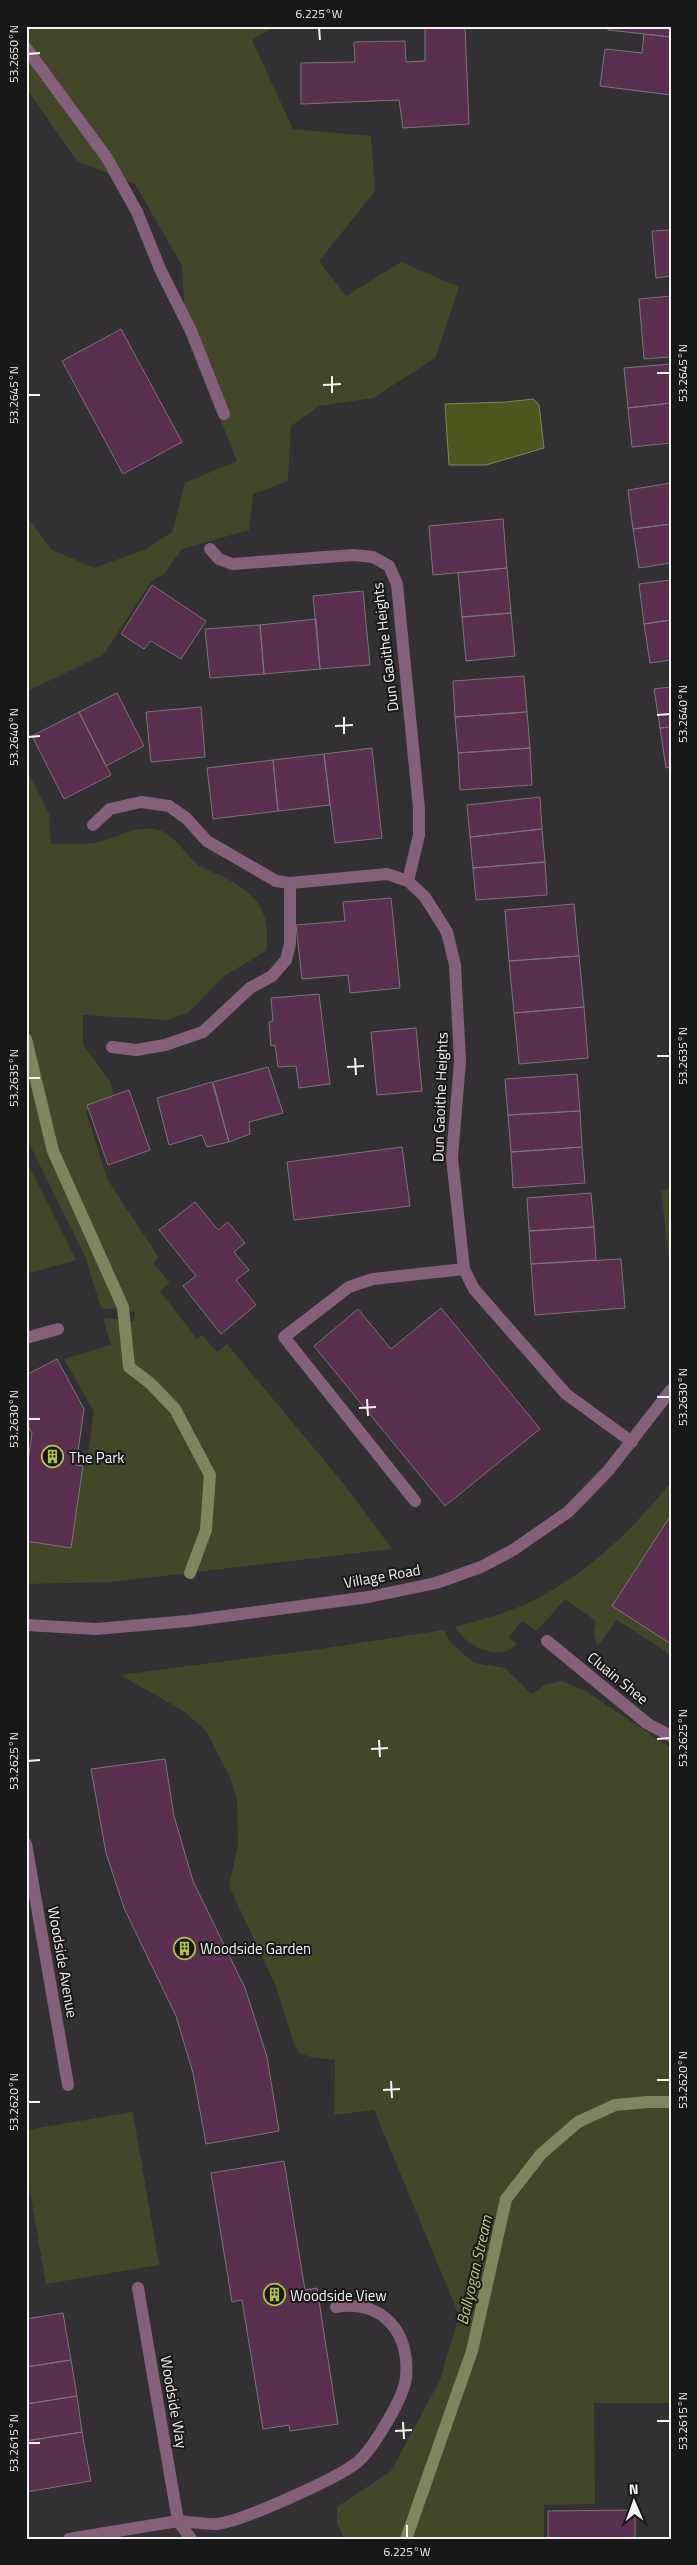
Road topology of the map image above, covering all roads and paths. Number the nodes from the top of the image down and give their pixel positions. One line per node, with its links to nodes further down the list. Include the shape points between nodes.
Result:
1 (26, 48): 2 (street, via 107,158 137,212 160,269 191,331)
2 (224, 414)
3 (210, 549): 5 (street, Dun Gaoithe Heights, via 219,559 232,564 353,555 373,557 389,566 397,584 419,809 419,835)
4 (93, 825): 6 (street, Dun Gaoithe Heights, via 110,809 141,802 169,806 208,841 276,881)
5 (408, 881): 6 (street, Dun Gaoithe Heights, via 388,874); 8 (street, Dun Gaoithe Heights, via 425,897 447,932 455,965 460,1062 452,1158)
6 (290, 883): 7 (street, via 290,944 286,960 272,976 250,988 204,1032 165,1045 136,1050)
7 (112, 1047)
8 (464, 1269): 12 (street, Dun Gaoithe Heights, via 474,1289 566,1394); 13 (street, via 373,1279 349,1286 284,1337)
9 (58, 1329): 10 (street)
10 (26, 1338)
11 (671, 1390): 12 (street, Village Road)
12 (632, 1442): 14 (street, Village Road, via 568,1512 513,1550 481,1567 436,1582 368,1596 188,1621 96,1629)
13 (415, 1501)
14 (26, 1625)
15 (547, 1642): 16 (street, Cluain Shee, via 648,1724)
16 (671, 1736)
17 (26, 1844): 18 (street, Woodside Avenue)
18 (68, 2085)
19 (138, 2288): 21 (street, Woodside Way)
20 (336, 2307): 21 (street, via 364,2307 379,2312 391,2322 406,2356 406,2379 398,2400 370,2447 356,2464 249,2516 217,2524)
21 (178, 2521): 22 (street); 23 (street)
22 (69, 2539)
23 (191, 2539)

